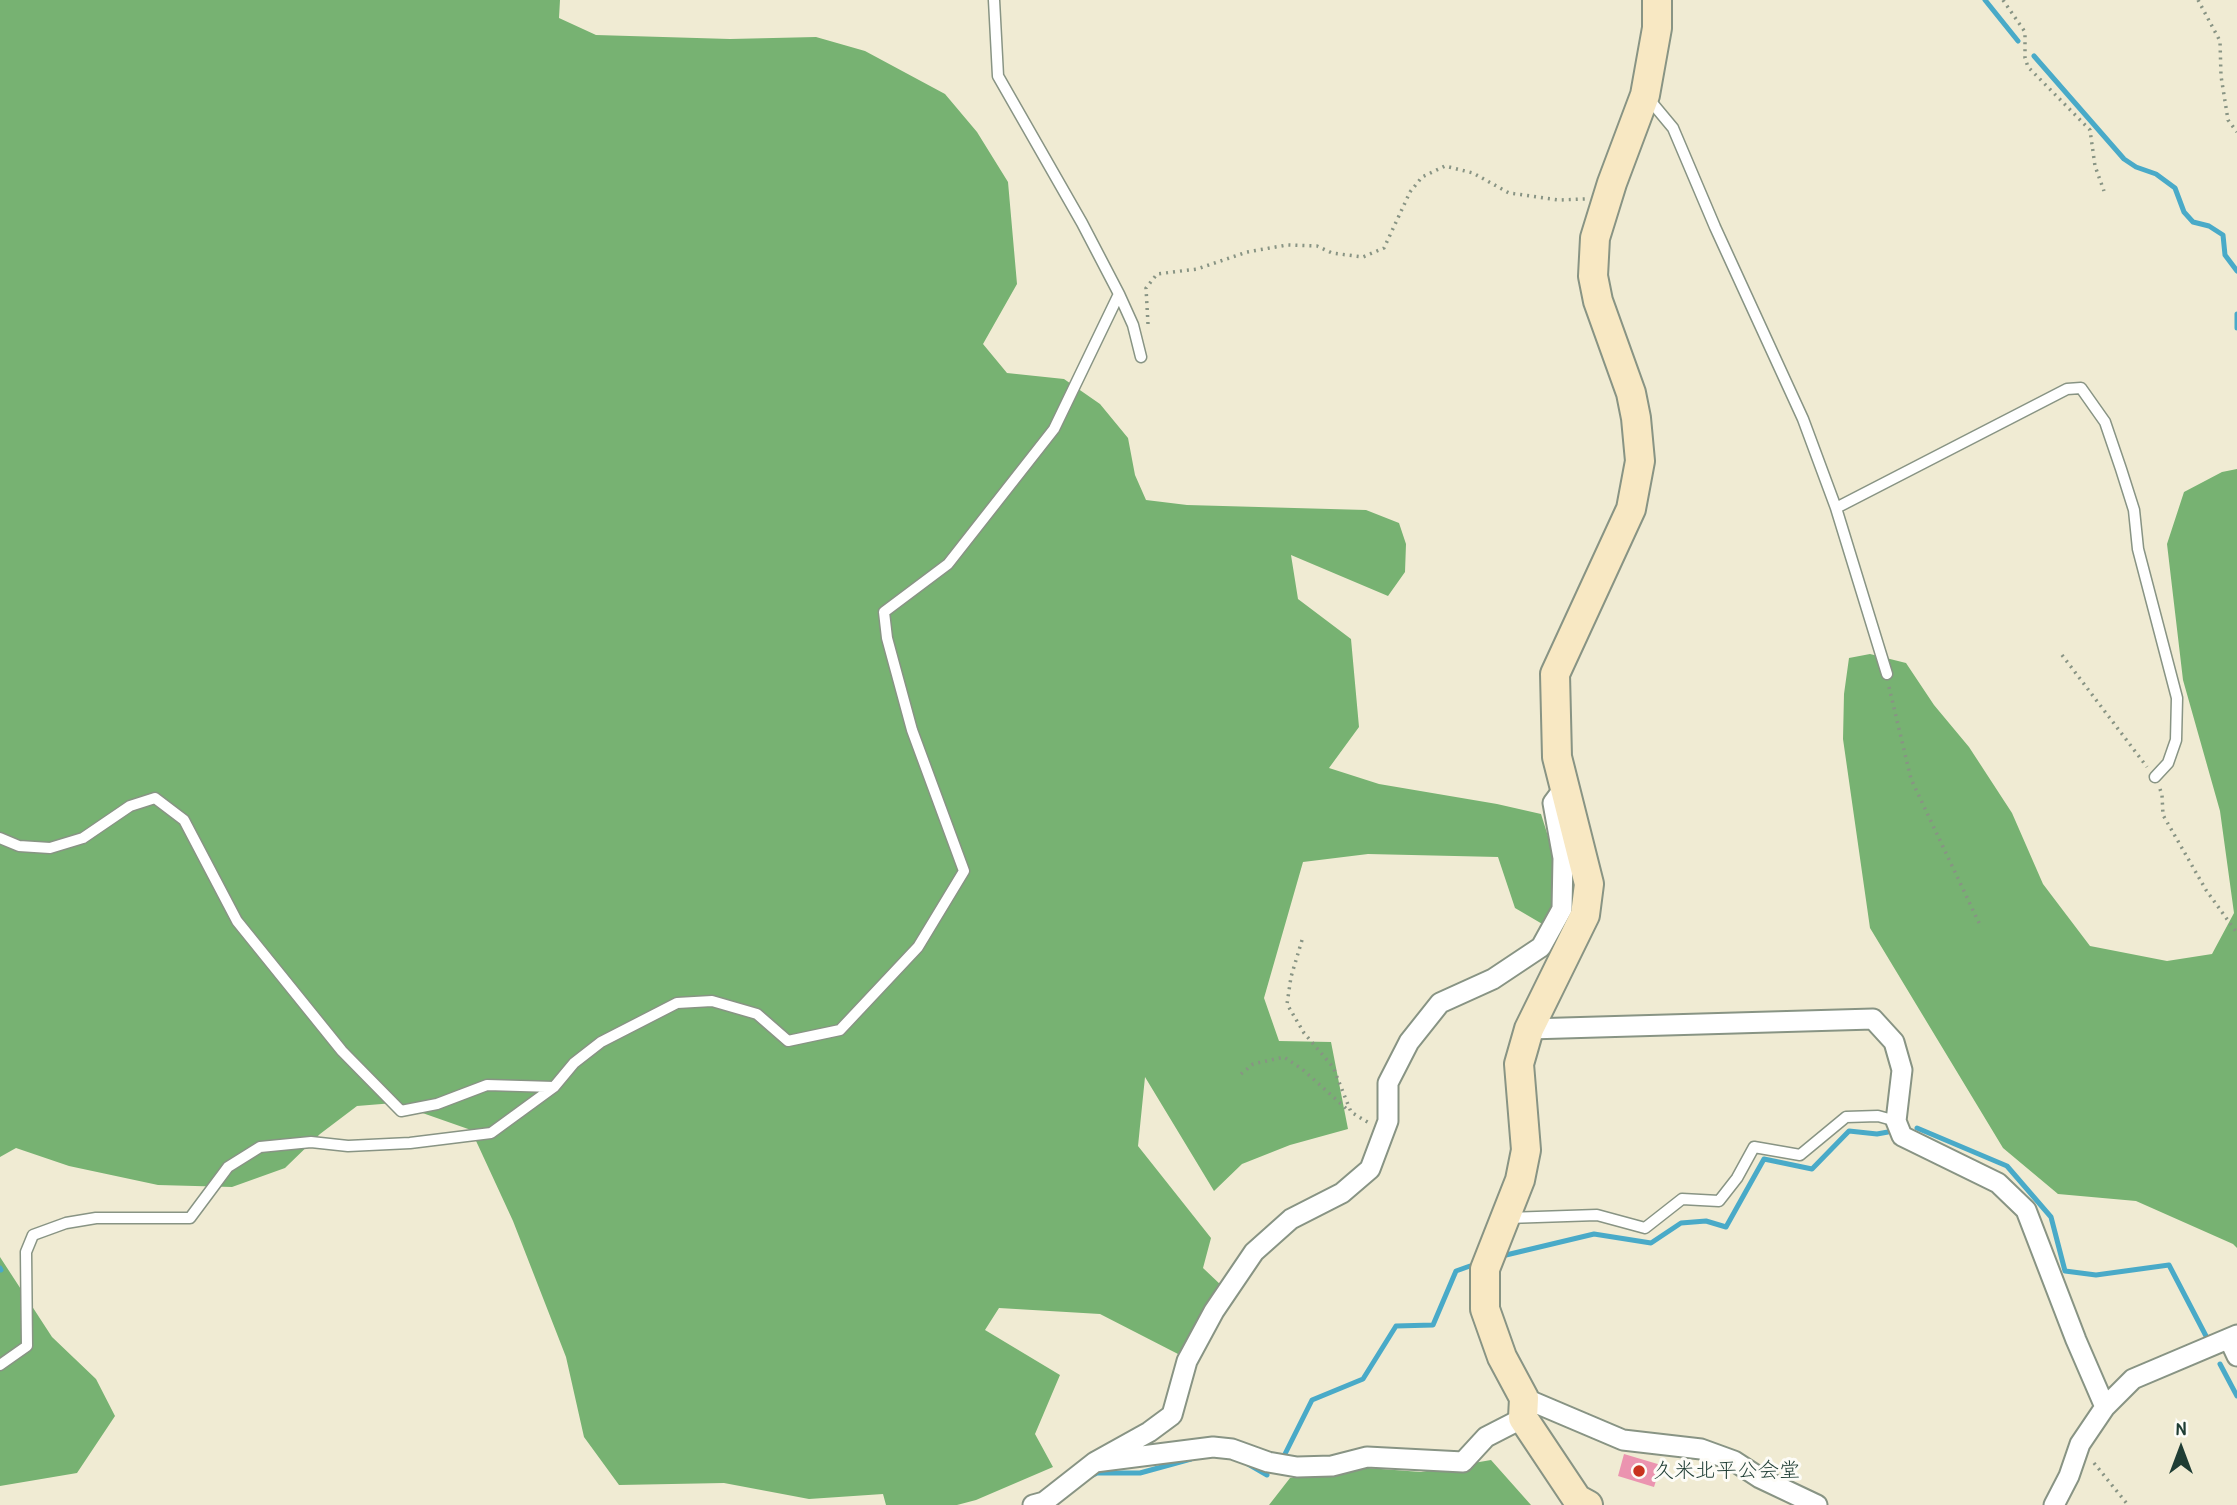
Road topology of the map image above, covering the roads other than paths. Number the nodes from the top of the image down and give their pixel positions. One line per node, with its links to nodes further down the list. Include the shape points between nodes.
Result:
1 (993, 0): 4 (lane, via 998,76)
2 (1657, 0): 3 (street, via 1657,28)
3 (1645, 95): 6 (lane, via 1673,128 1803,419); 9 (street, via 1595,238 1593,276 1631,393 1640,461 1631,509 1555,674 1557,757)
4 (1119, 294): 5 (lane); 12 (lane, via 1054,429 947,564 884,612 912,730 964,871 918,947 840,1030 788,1041 757,1014 712,1001 677,1003 601,1042 574,1063)
5 (1141, 357)
6 (1836, 508): 7 (lane); 8 (lane, via 2067,389 2081,388 2105,422 2134,510 2138,549 2177,698 2176,740 2168,763)
7 (1886, 674)
8 (2155, 777)
9 (1565, 787): 11 (street, via 1589,884 1585,915); 19 (street, via 1553,803 1563,858 1562,909 1541,947 1493,979 1440,1003 1409,1042 1388,1083 1388,1121 1370,1169 1342,1193 1291,1219 1254,1252 1187,1361 1172,1415)
10 (0, 838): 12 (lane, via 19,846 50,848 83,838 130,806 155,798 184,820 237,921 342,1051 401,1111 438,1104 487,1084)
11 (1529, 1029): 13 (street, via 1873,1019 1894,1042 1902,1070); 14 (street, via 1519,1064 1525,1150 1520,1180)
12 (554, 1087): 16 (lane, via 491,1133 411,1143 348,1146 311,1142 260,1147 228,1167 190,1218 96,1218 33,1235 26,1252 27,1346)
13 (1896, 1121): 14 (lane, via 1878,1116 1846,1117 1800,1155 1754,1147 1719,1201 1682,1199 1645,1228 1597,1215); 17 (street, via 1902,1136 1998,1184 2026,1210)
14 (1503, 1218): 18 (street, via 1485,1269 1485,1309)
15 (2234, 1343): 17 (street, via 2133,1379)
16 (0, 1365)
17 (2105, 1407): 23 (street, via 2080,1444)
18 (1524, 1408): 19 (street, via 1463,1462 1367,1457 1332,1466 1297,1467 1213,1447); 21 (street, via 1577,1499); 22 (street, via 1623,1440 1701,1449 1734,1461)
19 (1095, 1462): 20 (street, via 1044,1502)
20 (1033, 1505)
21 (1588, 1505)
22 (1817, 1505)
23 (2054, 1505)

